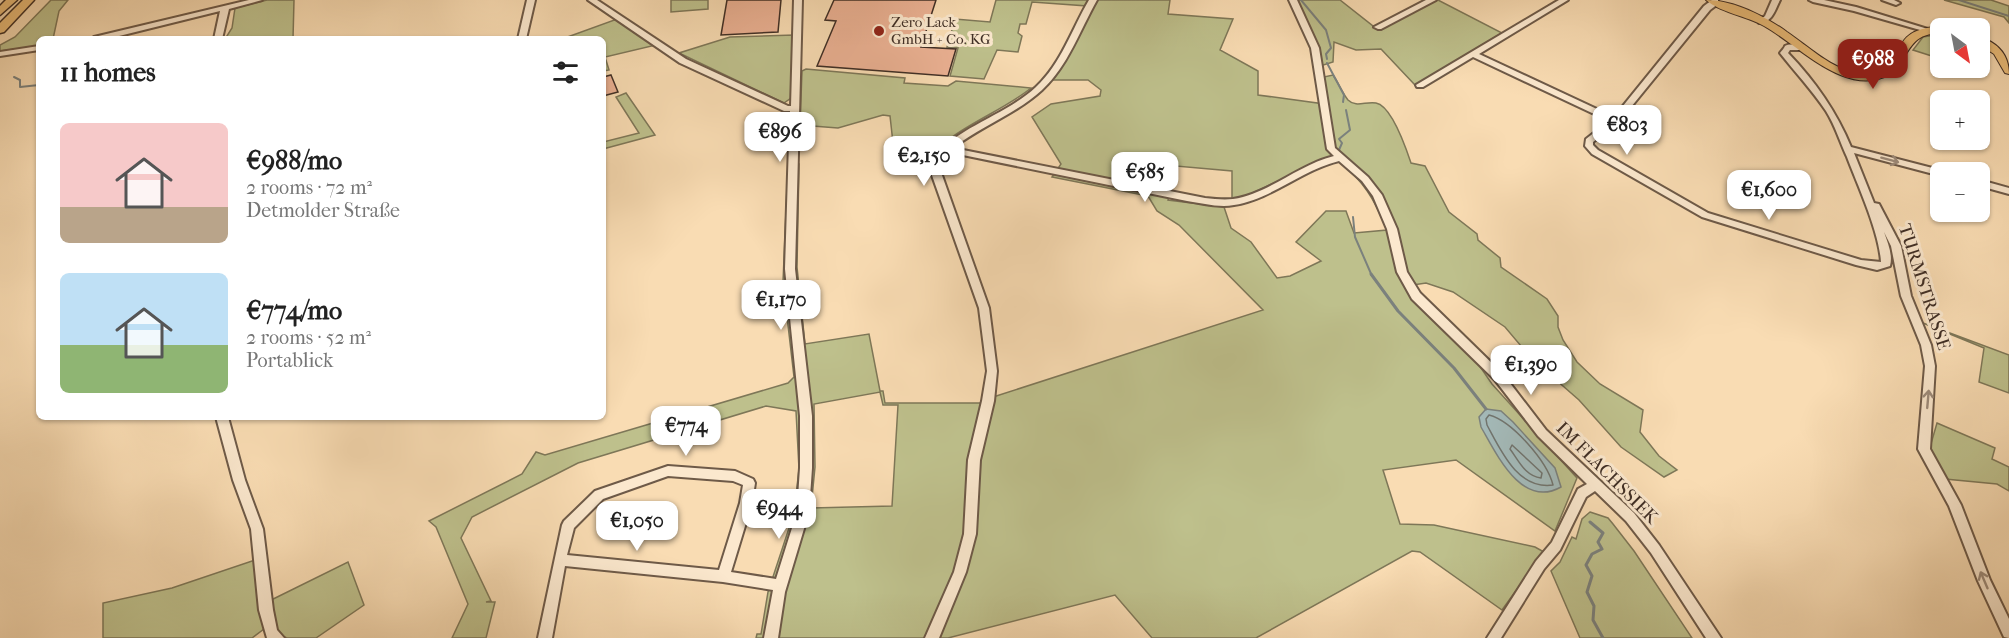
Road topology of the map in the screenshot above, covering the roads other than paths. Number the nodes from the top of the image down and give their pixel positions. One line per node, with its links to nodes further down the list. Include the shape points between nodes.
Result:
1 (12, 0): 18 (highway)
2 (29, 0): 21 (highway)
3 (258, 0): 17 (street)
4 (531, 0): 25 (street)
5 (591, 0): 33 (street, via 683,61 787,109)
6 (798, 0): 33 (street)
7 (1093, 0): 35 (street, via 1065,55 1042,86 1003,116)
8 (1293, 0): 37 (street, via 1314,42 1331,149)
9 (1432, 0): 20 (street)
10 (1564, 0): 30 (street)
11 (1776, 0): 19 (street)
12 (1813, 0): 16 (street)
13 (1886, 0): 15 (street)
14 (1713, 1): 19 (main road); 34 (street)
15 (1896, 3)
16 (1857, 4): 22 (street)
17 (225, 8): 23 (street); 24 (street)
18 (0, 12)
19 (1762, 21): 28 (main road)
20 (1378, 27)
21 (0, 30)
22 (1927, 30): 28 (main road, via 1911,37 1888,71 1873,76 1843,71)
23 (109, 36)
24 (219, 36)
25 (523, 36)
26 (1990, 47): 31 (main road, via 1998,52)
27 (36, 48): 29 (street)
28 (1801, 48): 36 (street, TURMSTRASSE, via 1784,52 1815,88)
29 (0, 54)
30 (1473, 54): 32 (street); 34 (street)
31 (2009, 71)
32 (1420, 85)
33 (795, 108): 46 (street, via 790,269 807,444 803,512)
34 (1615, 121): 40 (street, TURMSTRASSE, via 1589,141 1589,146 1696,211 1837,256 1877,266 1886,264 1875,219)
35 (946, 149): 37 (street, via 1227,203 1246,198 1324,160); 51 (street, via 934,160 934,174 984,308 992,371 974,460 970,534 960,572)
36 (1848, 149): 38 (street, one-way to 38); 40 (street, TURMSTRASSE)
37 (1338, 158): 43 (street, IM FLACHSSIEK, via 1365,179 1377,195 1392,229 1402,272 1416,296 1499,377 1542,433)
38 (1930, 170)
39 (1990, 186): 41 (street)
40 (1863, 191): 47 (street, TURMSTRASSE, one-way to 40, via 1955,505 1924,449 1930,366 1926,345 1906,296 1896,246 1875,204)
41 (2009, 191)
42 (223, 420): 48 (street, via 257,529 266,610 271,633)
43 (1595, 485): 52 (street, via 1582,494 1556,546); 53 (street, IM FLACHSSIEK, via 1630,517 1655,549)
44 (560, 560): 45 (street); 45 (street, via 568,525 599,495 668,471 735,476 749,483); 49 (street)
45 (723, 576): 46 (street)
46 (780, 586): 50 (street)
47 (2009, 633)
48 (277, 638)
49 (545, 638)
50 (771, 638)
51 (932, 638)
52 (1494, 638)
53 (1714, 638)

